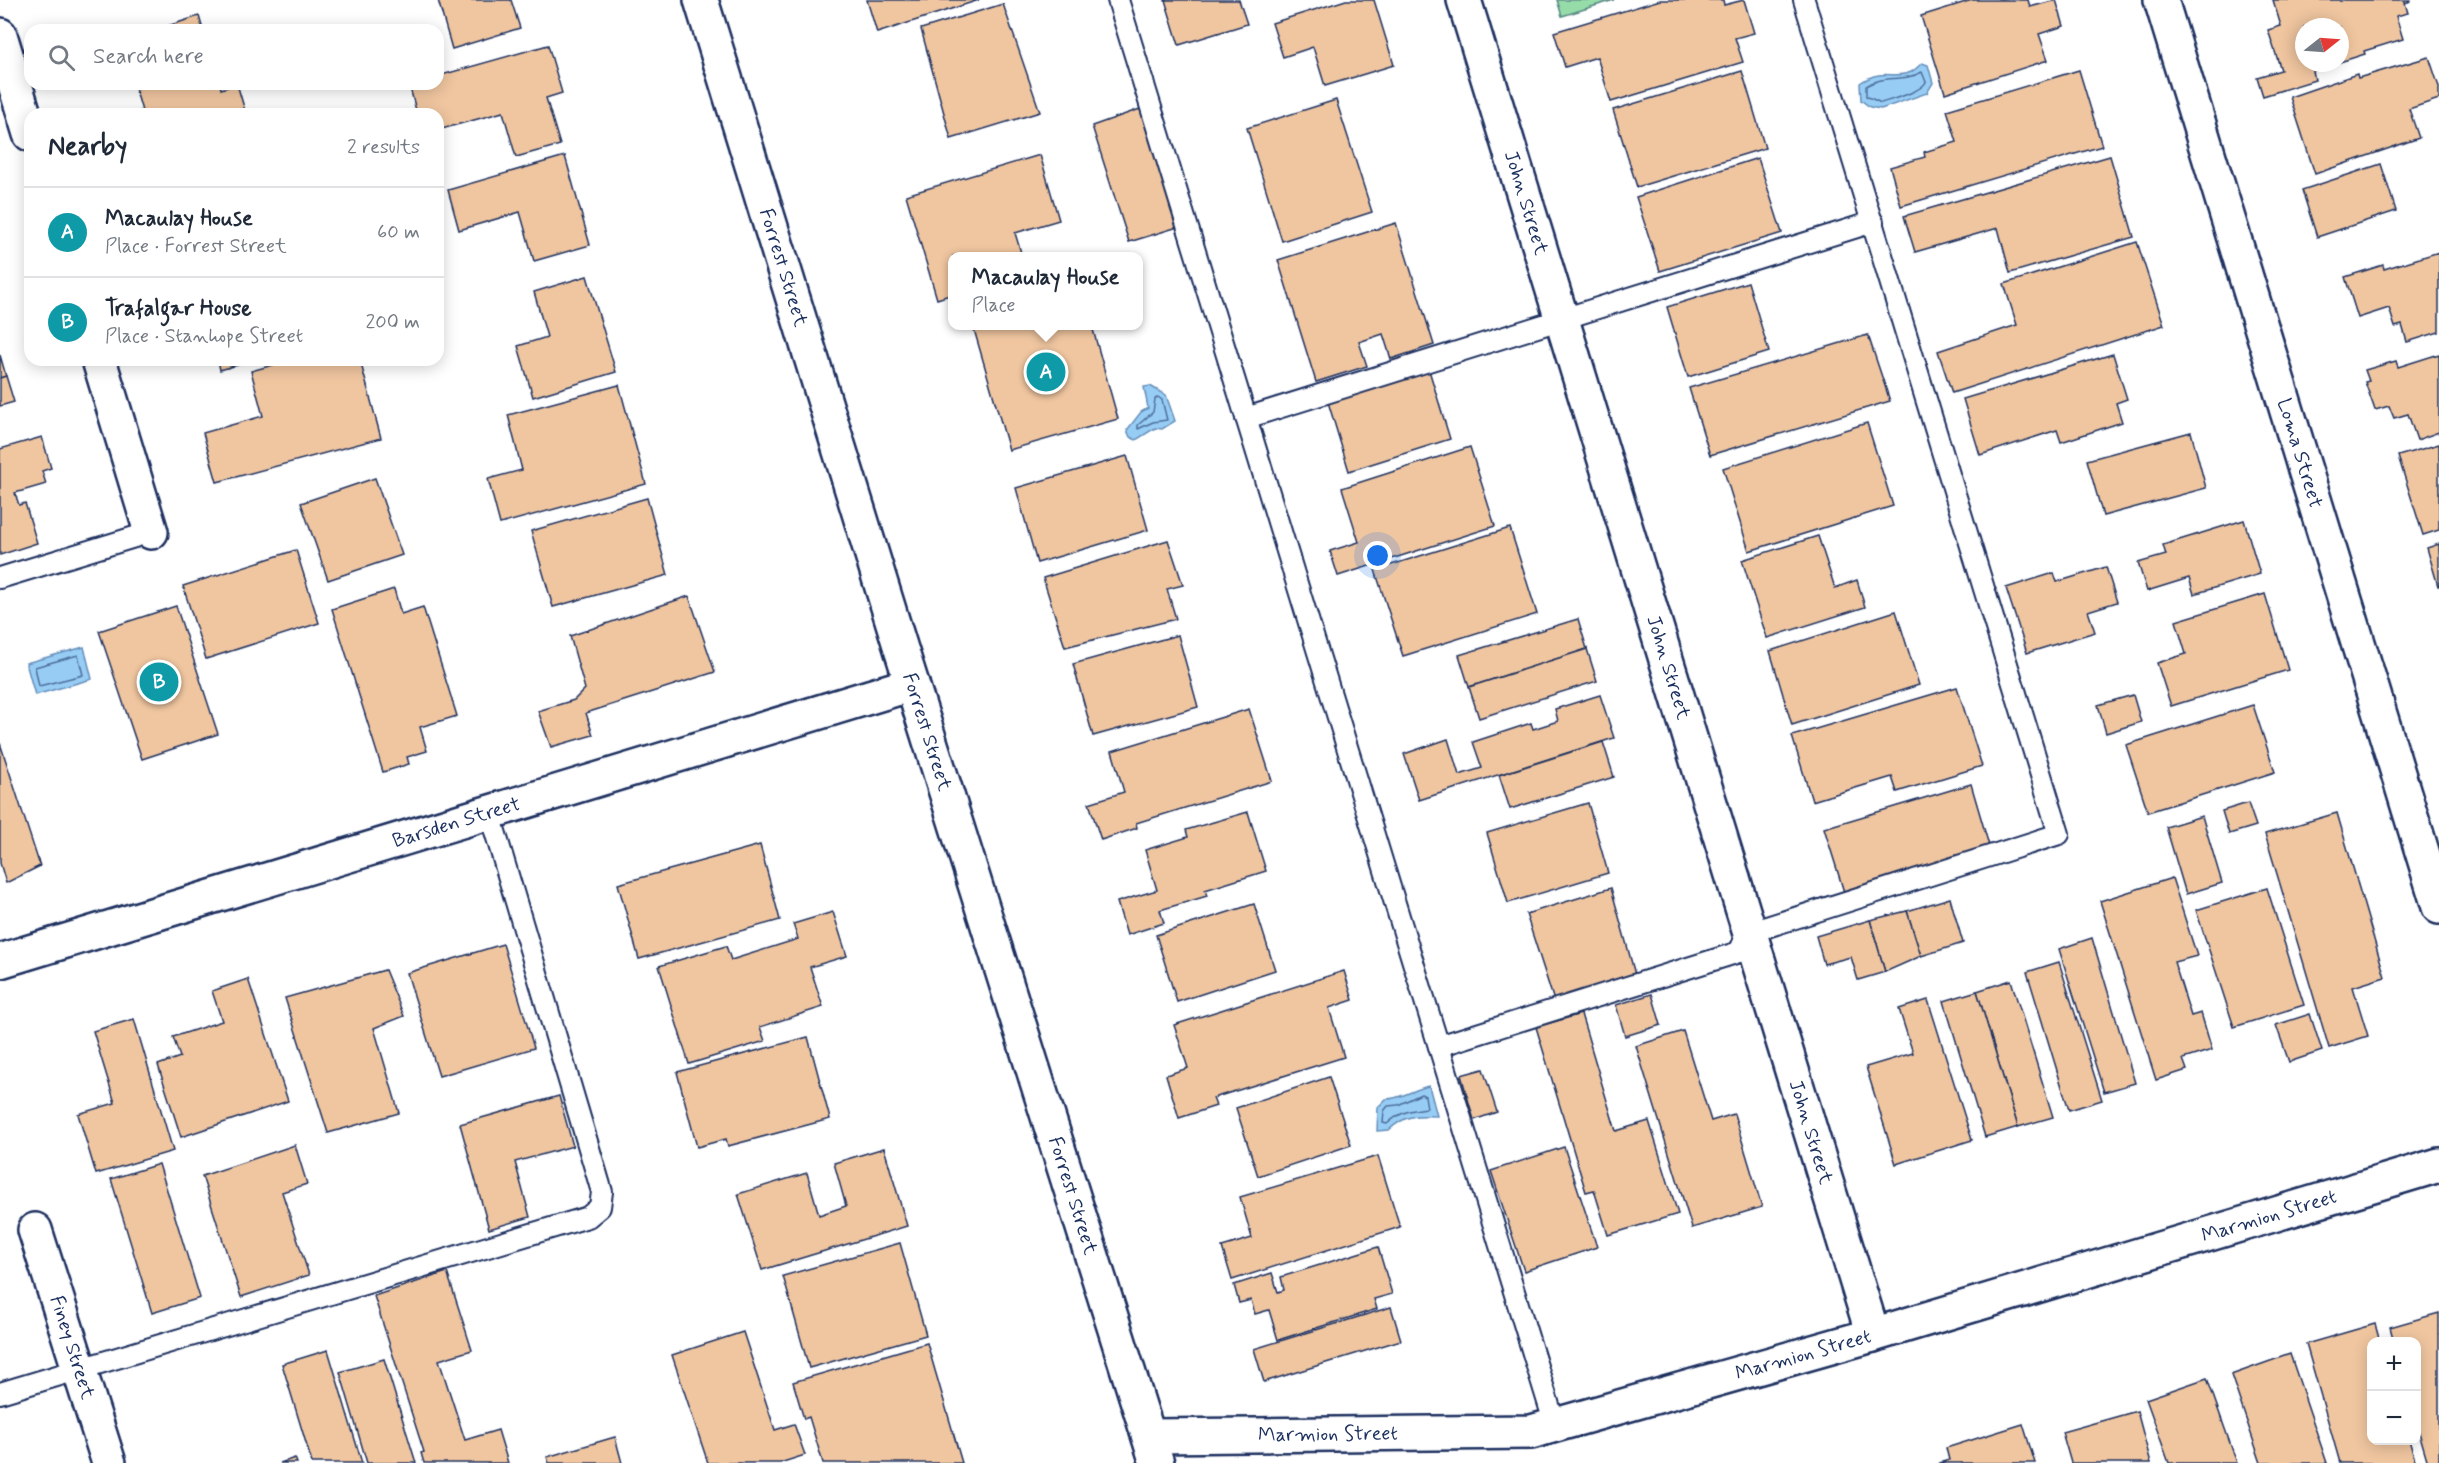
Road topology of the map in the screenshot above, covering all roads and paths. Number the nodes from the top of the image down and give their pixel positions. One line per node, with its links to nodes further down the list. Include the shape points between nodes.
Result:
1 (701, 0): 14 (street, Forrest Street)
2 (1118, 0): 11 (lane)
3 (1464, 0): 9 (street, John Street)
4 (1804, 0): 8 (lane)
5 (2161, 0): 16 (street, Loma Street)
6 (0, 35): 7 (street)
7 (24, 114)
8 (1873, 222): 9 (lane); 17 (lane, via 2059,834)
9 (1562, 319): 11 (lane); 17 (street, John Street)
10 (101, 366): 12 (street)
11 (1246, 418): 19 (lane)
12 (151, 532): 13 (lane)
13 (0, 578)
14 (912, 684): 15 (street, Barsden Street); 26 (street, Forrest Street)
15 (489, 811): 18 (street, Barsden Street); 23 (lane, via 602,1192 600,1207 588,1217)
16 (2439, 907)
17 (1748, 933): 19 (lane, via 1739,952); 22 (street, John Street)
18 (0, 961)
19 (1439, 1046): 25 (lane)
20 (2439, 1165): 22 (street, Marmion Street)
21 (35, 1230): 23 (street, Finey Street)
22 (1873, 1335): 25 (street, Marmion Street)
23 (80, 1369): 24 (lane); 27 (street, Finey Street)
24 (0, 1393)
25 (1555, 1425): 26 (street, Marmion Street, via 1531,1432)
26 (1153, 1450)
27 (109, 1463)

